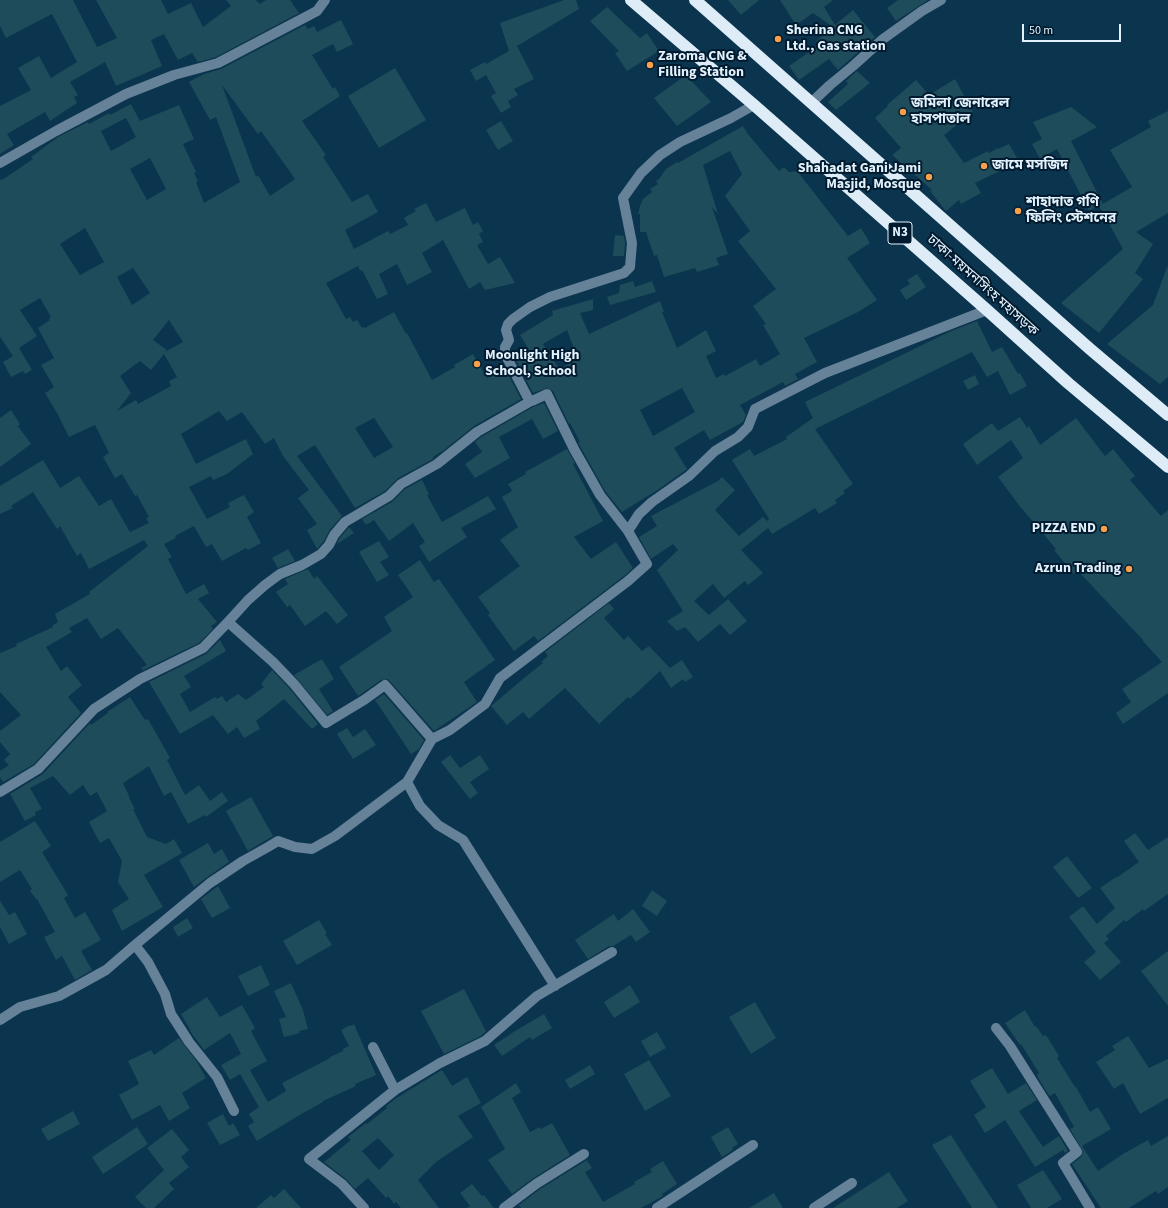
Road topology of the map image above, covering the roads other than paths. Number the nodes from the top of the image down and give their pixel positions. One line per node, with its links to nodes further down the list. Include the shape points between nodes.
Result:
1 (325, 0): 7 (street, via 317,11 218,63 174,75 126,94 56,130)
2 (632, 0): 6 (highway, ঢাকা-ময়মনসিংহ মহাসড়ক / N3)
3 (695, 0): 5 (highway, ঢাকা-ময়মনসিংহ মহাসড়ক)
4 (942, 0): 5 (street, via 883,39)
5 (811, 103): 10 (highway, ঢাকা-ময়মনসিংহ মহাসড়ক)
6 (754, 105): 8 (highway, ঢাকা-ময়মনসিংহ মহাসড়ক / N3); 9 (street, via 680,142 660,155 637,178 623,198 632,244 630,267 624,273 550,297 530,307 508,324 506,330 509,340 505,354)
7 (0, 163)
8 (987, 310): 11 (highway, ঢাকা-ময়মনসিংহ মহাসড়ক / N3, via 1068,383); 12 (street, via 825,373 754,409 748,427 738,437 715,451 689,476 652,502 639,514)
9 (531, 401): 12 (street, via 547,394 600,495); 13 (street, via 477,432 437,464 401,484 389,496 345,522 321,554 280,574 248,600)
10 (1168, 415)
11 (1168, 467)
12 (628, 531): 14 (street, via 647,564 500,678 485,704 450,730)
13 (228, 622): 14 (street, via 273,662 326,723 385,685); 16 (street, via 203,648 140,679 94,709 38,768)
14 (432, 739): 15 (street)
15 (407, 782): 17 (street, via 335,836 312,849 278,841 243,861 210,883); 19 (street, via 420,806 438,825 463,840)
16 (0, 792)
17 (135, 945): 20 (street, via 106,970 73,989 59,996 20,1007); 24 (street, via 162,988 171,1014 217,1077)
18 (612, 952): 19 (street)
19 (555, 986): 23 (street, via 537,996 485,1041 440,1062)
20 (0, 1020)
21 (996, 1028): 32 (street, via 1077,1152 1064,1163)
22 (373, 1047): 23 (street)
23 (395, 1090): 28 (street, via 309,1159 342,1184)
24 (234, 1111)
25 (753, 1145): 30 (street)
26 (584, 1154): 29 (street)
27 (852, 1184): 31 (street)
28 (364, 1208)
29 (504, 1208)
30 (657, 1208)
31 (814, 1208)
32 (1090, 1208)

